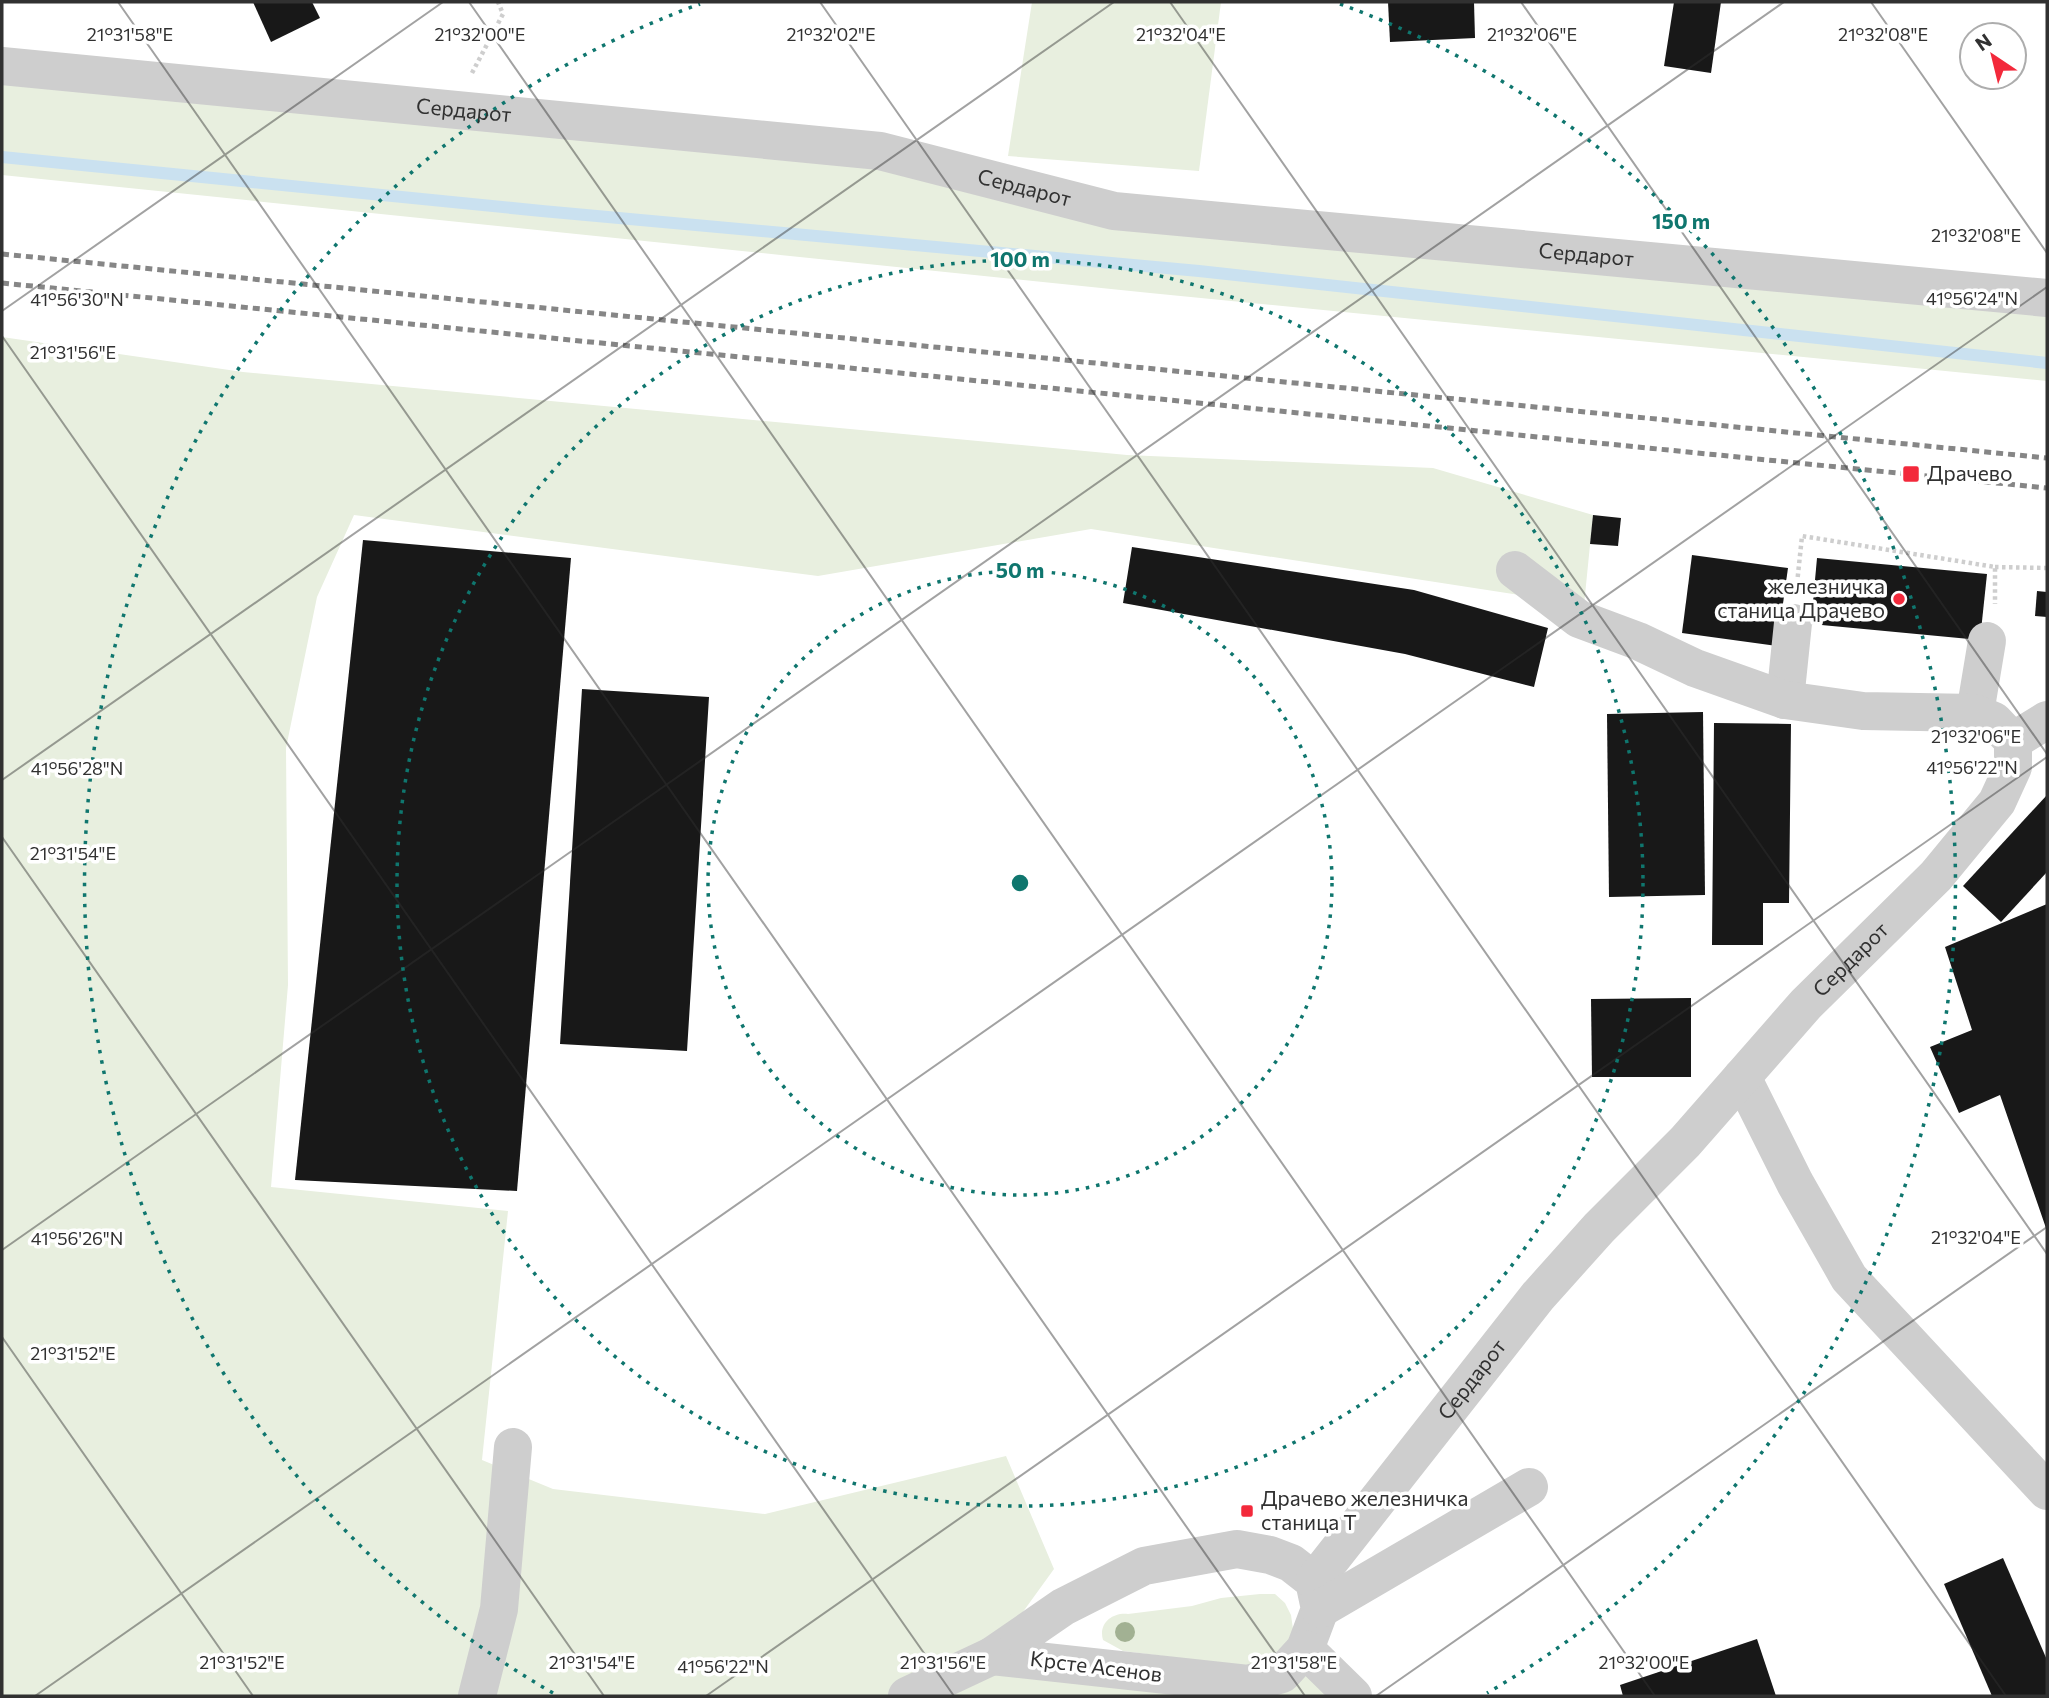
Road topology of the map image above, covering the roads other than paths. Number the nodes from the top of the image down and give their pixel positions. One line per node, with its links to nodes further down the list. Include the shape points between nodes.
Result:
1 (2, 66): 2 (street, Сердарот, via 880,151 1114,211)
2 (2047, 298)
3 (1515, 570): 6 (street, via 1579,620)
4 (1793, 623): 6 (street)
5 (1991, 629): 7 (street)
6 (1785, 700): 7 (street, via 1863,711)
7 (1975, 713): 9 (street, via 1994,721)
8 (2047, 720): 9 (street)
9 (2013, 741): 10 (street, Сердарот, via 2013,768 1997,802 1936,876 1806,1004)
10 (1742, 1077): 13 (street, via 1849,1278); 14 (street, Сердарот, via 1538,1296)
11 (513, 1447): 17 (street, via 499,1609)
12 (1529, 1487): 14 (street)
13 (2047, 1491)
14 (1317, 1595): 15 (street, Крсте Асенов); 16 (street, Крсте Асенов, via 1291,1563 1237,1549 1144,1566 1063,1607)
15 (1305, 1649): 16 (street, Крсте Асенов, via 1282,1674 1248,1684); 19 (street)
16 (992, 1656): 18 (street, Крсте Асенов)
17 (477, 1696)
18 (907, 1696)
19 (1353, 1696)

